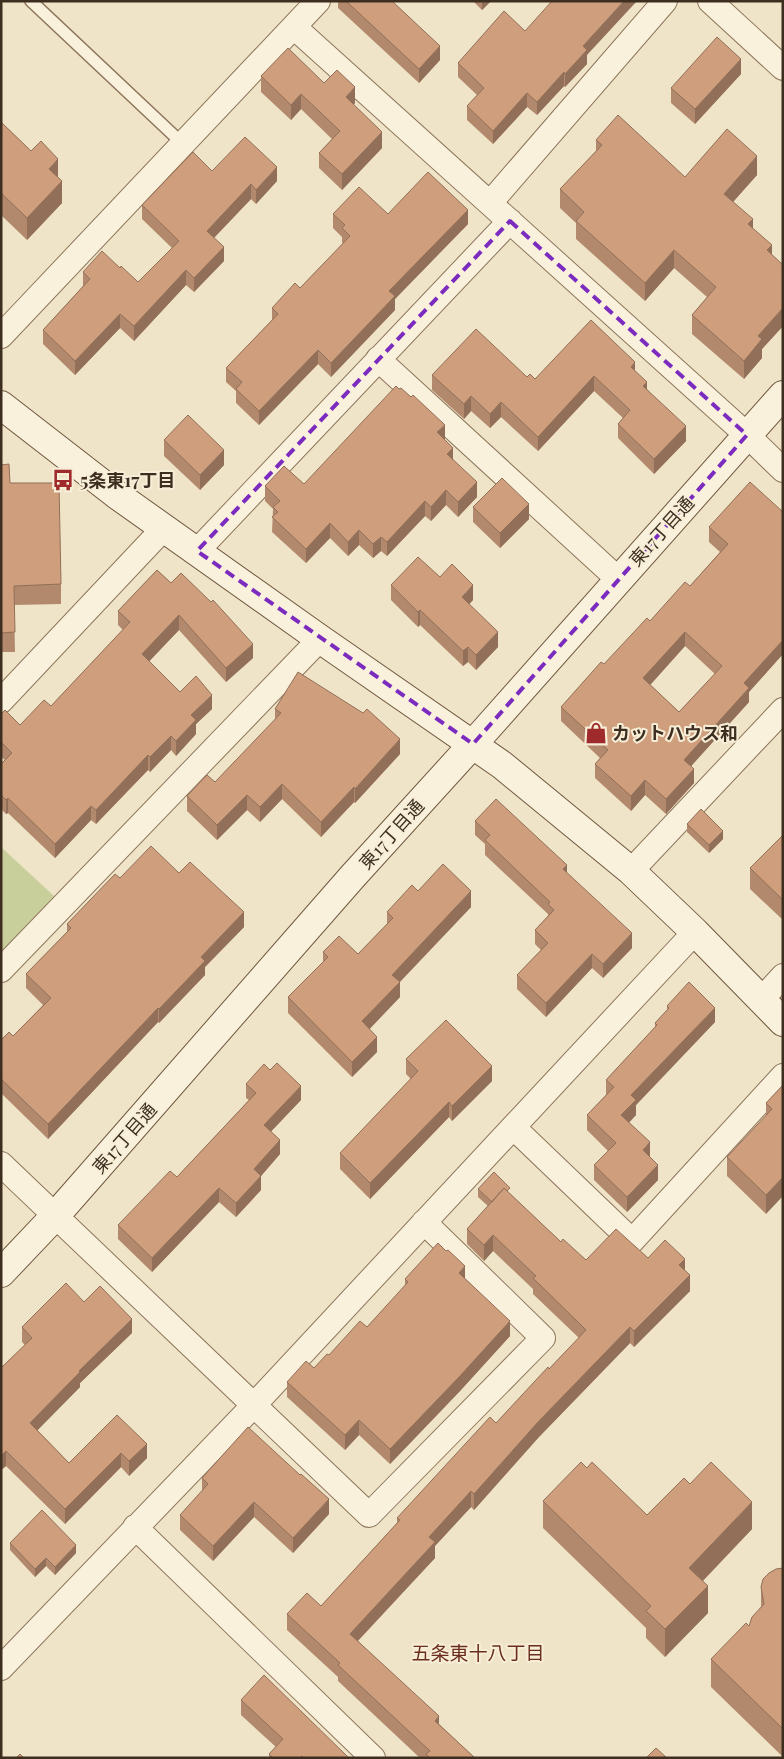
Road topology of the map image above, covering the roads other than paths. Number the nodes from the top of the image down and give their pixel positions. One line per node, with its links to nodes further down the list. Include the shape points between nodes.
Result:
1 (31, 1): 7 (lane)
2 (318, 1): 5 (street)
3 (665, 1): 8 (street)
4 (710, 1): 6 (street)
5 (294, 27): 7 (street); 8 (street)
6 (783, 68)
7 (183, 144): 10 (street)
8 (490, 203): 9 (street)
9 (510, 221): 11 (street); 14 (street)
10 (1, 336)
11 (378, 359): 17 (street); 18 (street)
12 (783, 395): 14 (street, 東17丁目通)
13 (2, 407): 16 (street)
14 (747, 435): 15 (street); 18 (street, 東17丁目通)
15 (783, 470)
16 (164, 528): 17 (street); 20 (street)
17 (196, 551): 19 (street)
18 (618, 579): 22 (street, 東17丁目通)
19 (320, 639): 22 (street); 25 (street)
20 (1, 701)
21 (783, 710): 23 (street)
22 (473, 744): 23 (street); 32 (street, 東17丁目通)
23 (630, 871): 24 (street)
24 (695, 932): 27 (street); 30 (street)
25 (1, 970)
26 (783, 976): 27 (street)
27 (761, 1000): 28 (street)
28 (783, 1022)
29 (783, 1076): 30 (street, via 632,1241)
30 (513, 1127): 33 (street)
31 (1, 1164): 32 (street)
32 (56, 1215): 34 (street, 東17丁目通); 35 (street)
33 (424, 1222): 35 (street); 35 (street, via 543,1338 369,1515)
34 (1, 1274)
35 (254, 1405): 36 (street)
36 (135, 1527): 37 (street); 38 (street)
37 (1, 1668)
38 (373, 1758)

